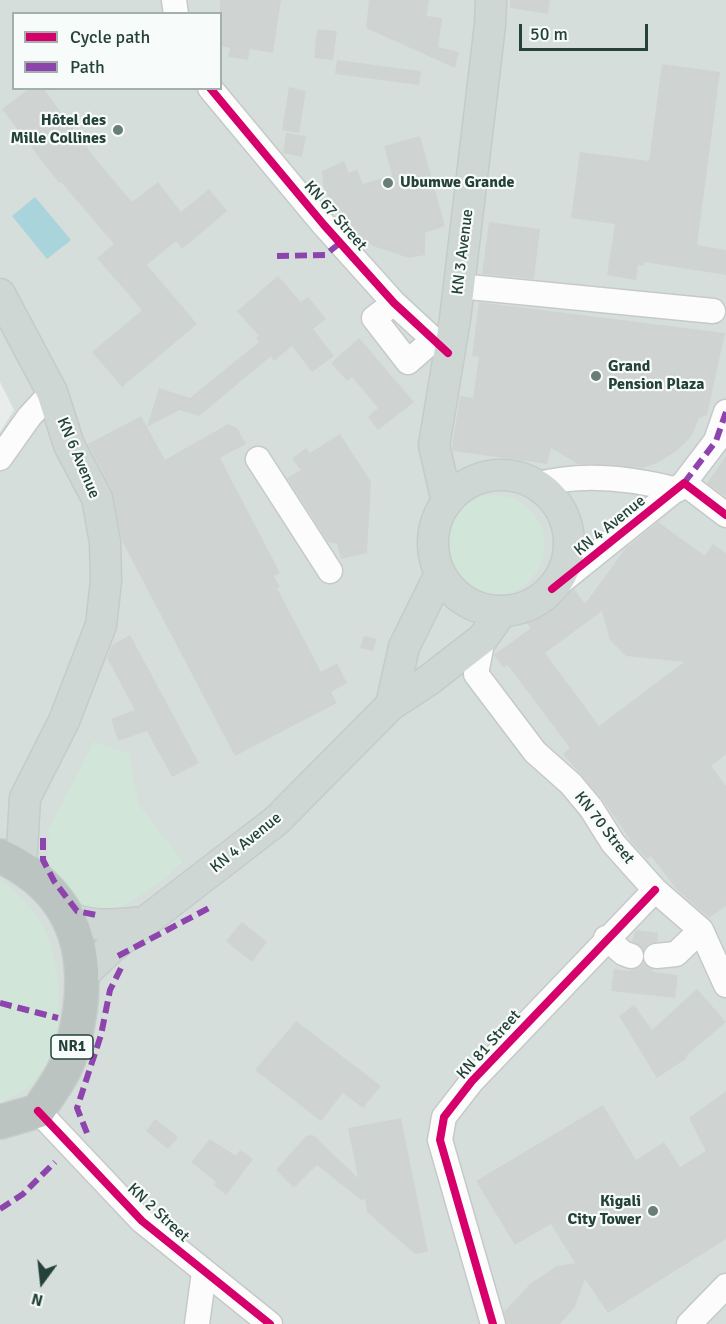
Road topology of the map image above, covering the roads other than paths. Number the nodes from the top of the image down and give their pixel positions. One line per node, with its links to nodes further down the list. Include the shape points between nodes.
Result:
1 (491, 0): 3 (main road, KN 3 Avenue)
2 (212, 90): 5 (street, KN 67 Street, via 316,217)
3 (459, 286): 6 (street); 7 (main road, KN 3 Avenue)
4 (0, 294): 8 (main road, KN 6 Avenue)
5 (394, 303): 7 (street, KN 67 Street); 7 (street, via 374,318 408,362)
6 (712, 311)
7 (440, 346): 14 (main road, KN 3 Avenue, via 434,445)
8 (52, 392): 10 (street, via 28,417); 22 (main road, KN 6 Avenue, via 69,445 97,498 105,542 106,581 101,625 64,721)
9 (726, 412): 13 (street, KN 4 Avenue, via 716,441)
10 (0, 458)
11 (258, 459): 16 (street)
12 (536, 485): 13 (street, KN 4 Avenue, via 580,476); 14 (main road, via 503,476 482,478 463,487); 18 (main road, via 554,501 566,522 570,545 567,561)
13 (680, 487): 15 (street); 18 (street, KN 4 Avenue)
14 (447, 502): 17 (main road, via 433,537)
15 (726, 515)
16 (330, 571)
17 (440, 574): 19 (main road, via 466,602); 21 (main road, via 404,647)
18 (552, 589): 19 (main road, via 520,609)
19 (502, 611): 20 (main road, KN 4 Avenue)
20 (483, 638): 21 (main road, KN 4 Avenue); 24 (street, KN 70 Street, via 476,674 535,752 571,784 613,843)
21 (391, 705): 26 (main road, KN 4 Avenue, via 276,821)
22 (13, 805): 23 (main road, KN 6 Avenue)
23 (10, 861): 25 (highway, NR1, via 40,880)
24 (654, 890): 27 (street, KN 70 Street); 28 (street, KN 81 Street)
25 (70, 918): 26 (main road, via 107,926); 31 (highway, NR1, via 78,941)
26 (145, 922): 31 (main road, KN 4 Avenue)
27 (701, 930): 30 (street, via 676,954); 32 (street, KN 70 Street)
28 (606, 938): 29 (street); 40 (street, KN 81 Street, via 472,1081 444,1117 440,1140)
29 (630, 956)
30 (656, 956)
31 (82, 976): 33 (highway, NR1, via 77,1031 68,1061)
32 (726, 985)
33 (38, 1111): 34 (highway); 35 (street, KN 2 Street, via 142,1221)
34 (0, 1122)
35 (204, 1272): 37 (street, KN 2 Street); 38 (street)
36 (726, 1286): 41 (street)
37 (244, 1314): 39 (street, KN 2 Street)
38 (197, 1324)
39 (270, 1324)
40 (493, 1324)
41 (689, 1324)

